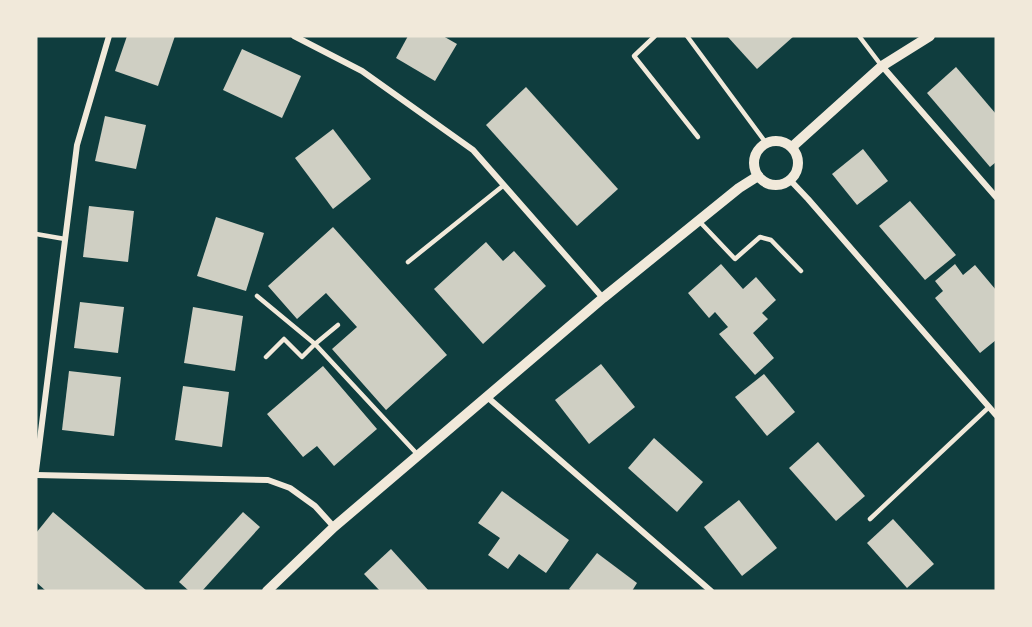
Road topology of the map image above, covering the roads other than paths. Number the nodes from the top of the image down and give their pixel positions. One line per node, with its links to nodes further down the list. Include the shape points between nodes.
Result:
1 (109, 36): 17 (street, via 77,145)
2 (294, 36): 13 (street, via 363,71 473,150)
3 (655, 36): 8 (lane, via 634,56)
4 (687, 36): 9 (lane)
5 (859, 36): 7 (lane)
6 (930, 36): 7 (street)
7 (882, 66): 10 (street); 14 (street)
8 (698, 137)
9 (766, 143): 10 (street, via 778,141); 11 (street, via 755,156)
10 (792, 147): 12 (street, via 798,163)
11 (758, 176): 12 (street, via 773,185); 15 (street)
12 (790, 180): 26 (street)
13 (504, 185): 18 (lane); 21 (street)
14 (996, 197)
15 (699, 221): 19 (lane, via 735,259 760,237 771,240); 21 (street)
16 (36, 234): 17 (lane)
17 (65, 239): 29 (street)
18 (408, 262)
19 (801, 272)
20 (257, 296): 23 (lane)
21 (603, 298): 25 (street)
22 (338, 325): 23 (lane)
23 (315, 344): 24 (lane, via 302,357 284,339); 28 (lane)
24 (266, 357)
25 (486, 396): 28 (street); 33 (street)
26 (989, 407): 27 (street); 30 (lane)
27 (996, 415)
28 (418, 455): 31 (street)
29 (36, 473): 31 (street, via 268,480 290,488 315,506)
30 (870, 519)
31 (333, 527): 32 (street)
32 (267, 591)
33 (711, 591)

